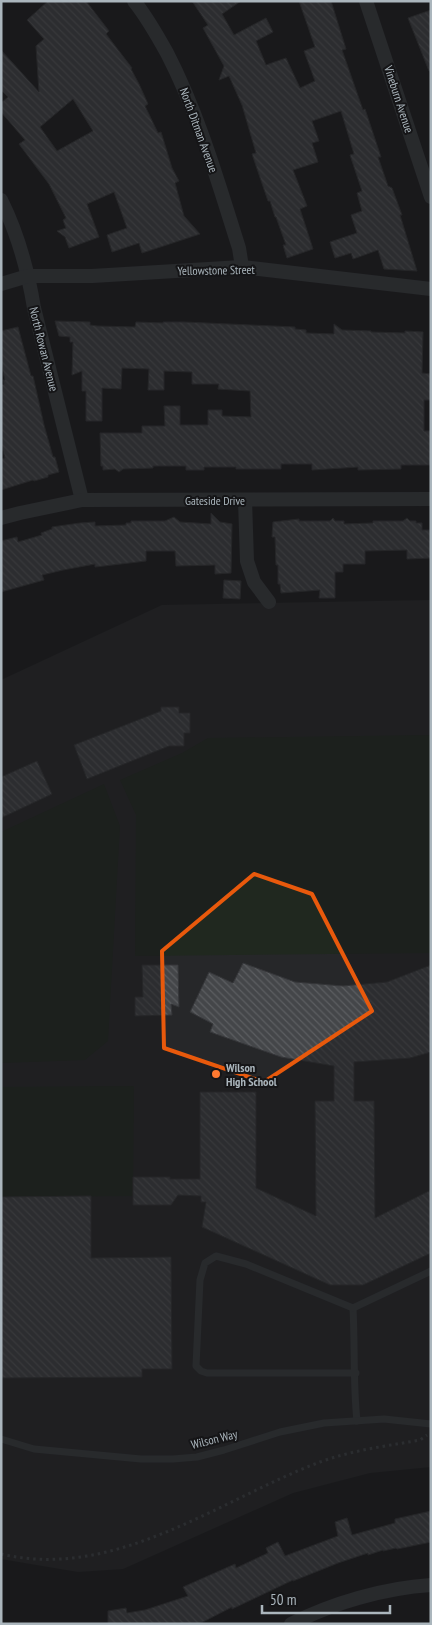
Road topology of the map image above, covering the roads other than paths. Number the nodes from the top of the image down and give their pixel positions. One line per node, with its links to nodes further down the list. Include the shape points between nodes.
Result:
1 (134, 1): 5 (street, North Ditman Avenue, via 162,44 195,114 240,248)
2 (366, 1): 3 (street, Vineburn Avenue)
3 (431, 197)
4 (1, 200): 6 (street, North Rowan Avenue, via 11,219)
5 (242, 267): 6 (street, Yellowstone Street, via 92,276); 8 (street, Yellowstone Street)
6 (28, 276): 7 (street, Yellowstone Street); 10 (street, North Rowan Avenue)
7 (1, 284)
8 (431, 289)
9 (431, 499): 11 (street, Gateside Drive)
10 (82, 500): 11 (street, Gateside Drive); 12 (street, Gateside Drive)
11 (246, 500): 13 (street, via 247,561 254,582)
12 (1, 518)
13 (269, 602)
14 (431, 1271): 15 (lane)
15 (354, 1308): 16 (lane); 16 (lane, via 246,1264 216,1256 205,1264 200,1280 196,1366 207,1372)
16 (356, 1373): 17 (lane)
17 (357, 1421): 18 (lane, Wilson Way, via 384,1419); 19 (lane, Wilson Way, via 324,1423 280,1432 197,1457 173,1459 34,1449)
18 (431, 1424)
19 (1, 1439)
20 (431, 1585): 21 (street, via 362,1597)
21 (291, 1624)

